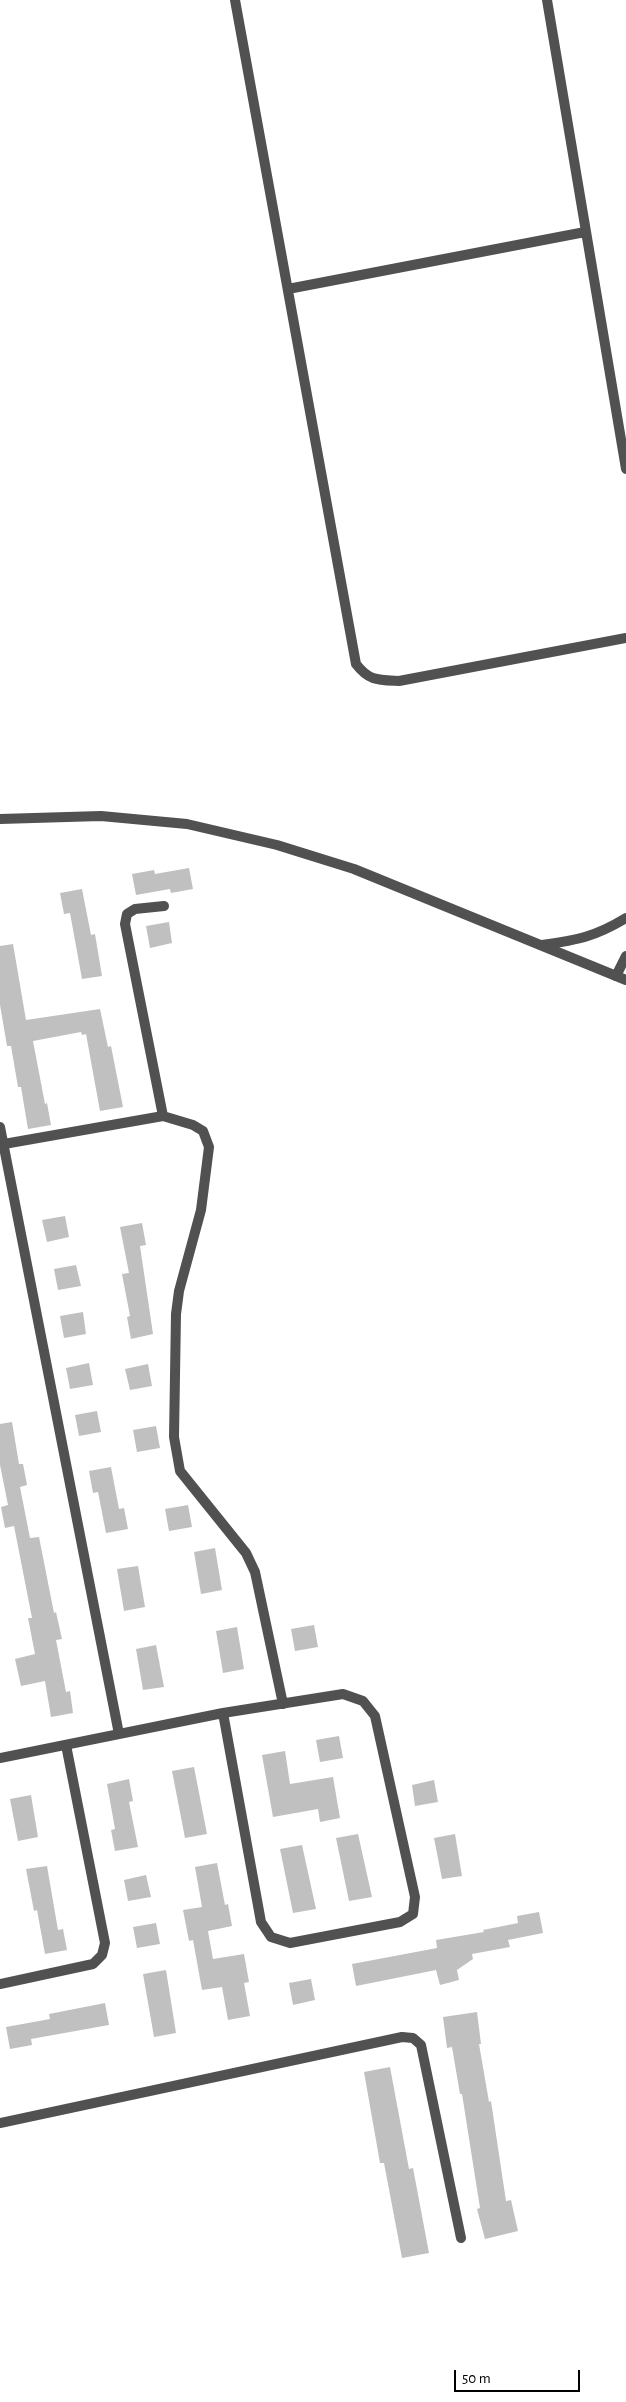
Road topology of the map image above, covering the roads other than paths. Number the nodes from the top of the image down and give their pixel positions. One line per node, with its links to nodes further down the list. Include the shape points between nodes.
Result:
1 (235, 0): 4 (street)
2 (546, 0): 3 (street)
3 (585, 232): 4 (street); 5 (street)
4 (288, 289): 6 (street, via 356,664 364,674 376,680 399,680)
5 (626, 469)
6 (626, 638)
7 (0, 819): 10 (street, via 101,816 186,824 354,868)
8 (164, 906): 13 (street, via 135,910 127,914 125,924)
9 (626, 918): 10 (street, via 604,932 582,939)
10 (541, 945): 12 (street)
11 (626, 956): 12 (street)
12 (621, 978)
13 (162, 1116): 15 (street); 16 (street, via 193,1125 203,1132 209,1148 201,1210 176,1314 174,1437 180,1471 246,1553 255,1572)
14 (0, 1127): 15 (street)
15 (4, 1144): 18 (street)
16 (283, 1704): 17 (street); 17 (street, via 344,1694 363,1701 375,1716 415,1897 413,1914 400,1922 290,1943 271,1937 262,1922)
17 (223, 1713): 18 (street)
18 (119, 1734): 19 (street)
19 (66, 1745): 20 (street); 21 (street, via 105,1943 102,1954 93,1964)
20 (0, 1758)
21 (0, 1984)
22 (0, 2123): 23 (street, via 402,2036 414,2038 421,2045)
23 (461, 2238)

